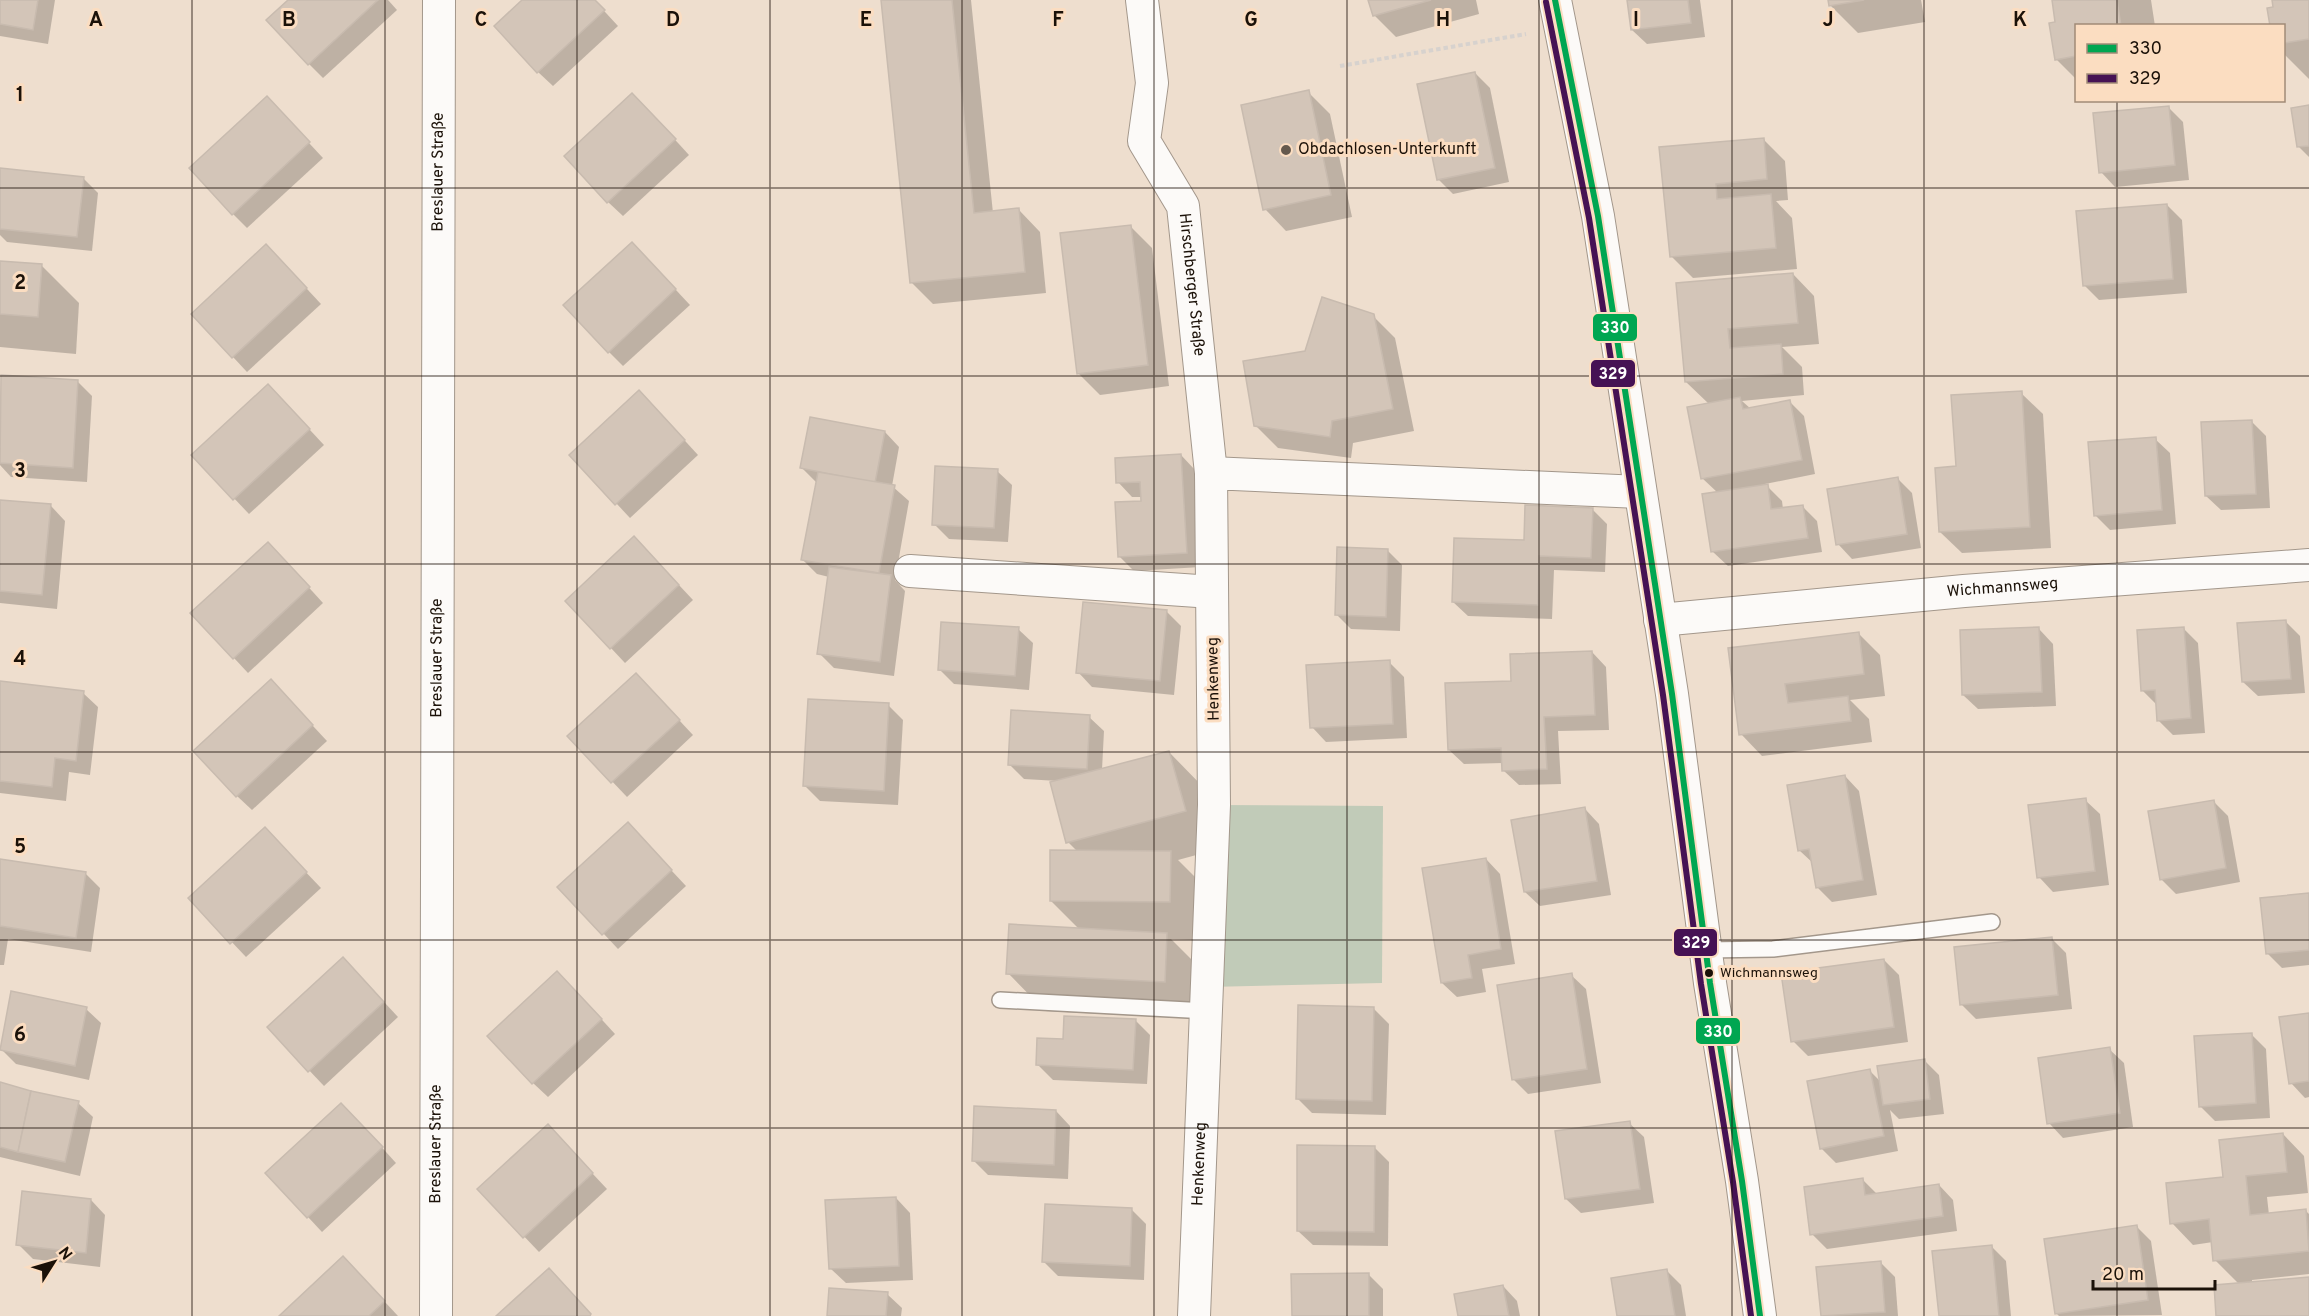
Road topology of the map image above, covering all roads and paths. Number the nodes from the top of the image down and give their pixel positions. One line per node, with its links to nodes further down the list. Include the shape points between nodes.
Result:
1 (439, 0): 15 (street, Breslauer Straße)
2 (1142, 0): 5 (street, Hirschberger Straße, via 1152,83 1144,141 1183,206)
3 (1559, 14): 4 (path); 6 (street, via 1598,216)
4 (1340, 66)
5 (1210, 472): 6 (street); 9 (street, Henkenweg)
6 (1640, 492): 10 (street)
7 (2309, 565): 10 (street, Wichmannsweg, via 1964,591)
8 (910, 572): 9 (street)
9 (1212, 592): 14 (street, Henkenweg, via 1214,805)
10 (1660, 620): 12 (street)
11 (1992, 922): 12 (lane, via 1773,949)
12 (1705, 950): 17 (street)
13 (1000, 1000): 14 (lane)
14 (1207, 1011): 16 (street, Henkenweg)
15 (436, 1316)
16 (1194, 1316)
17 (1760, 1316)

